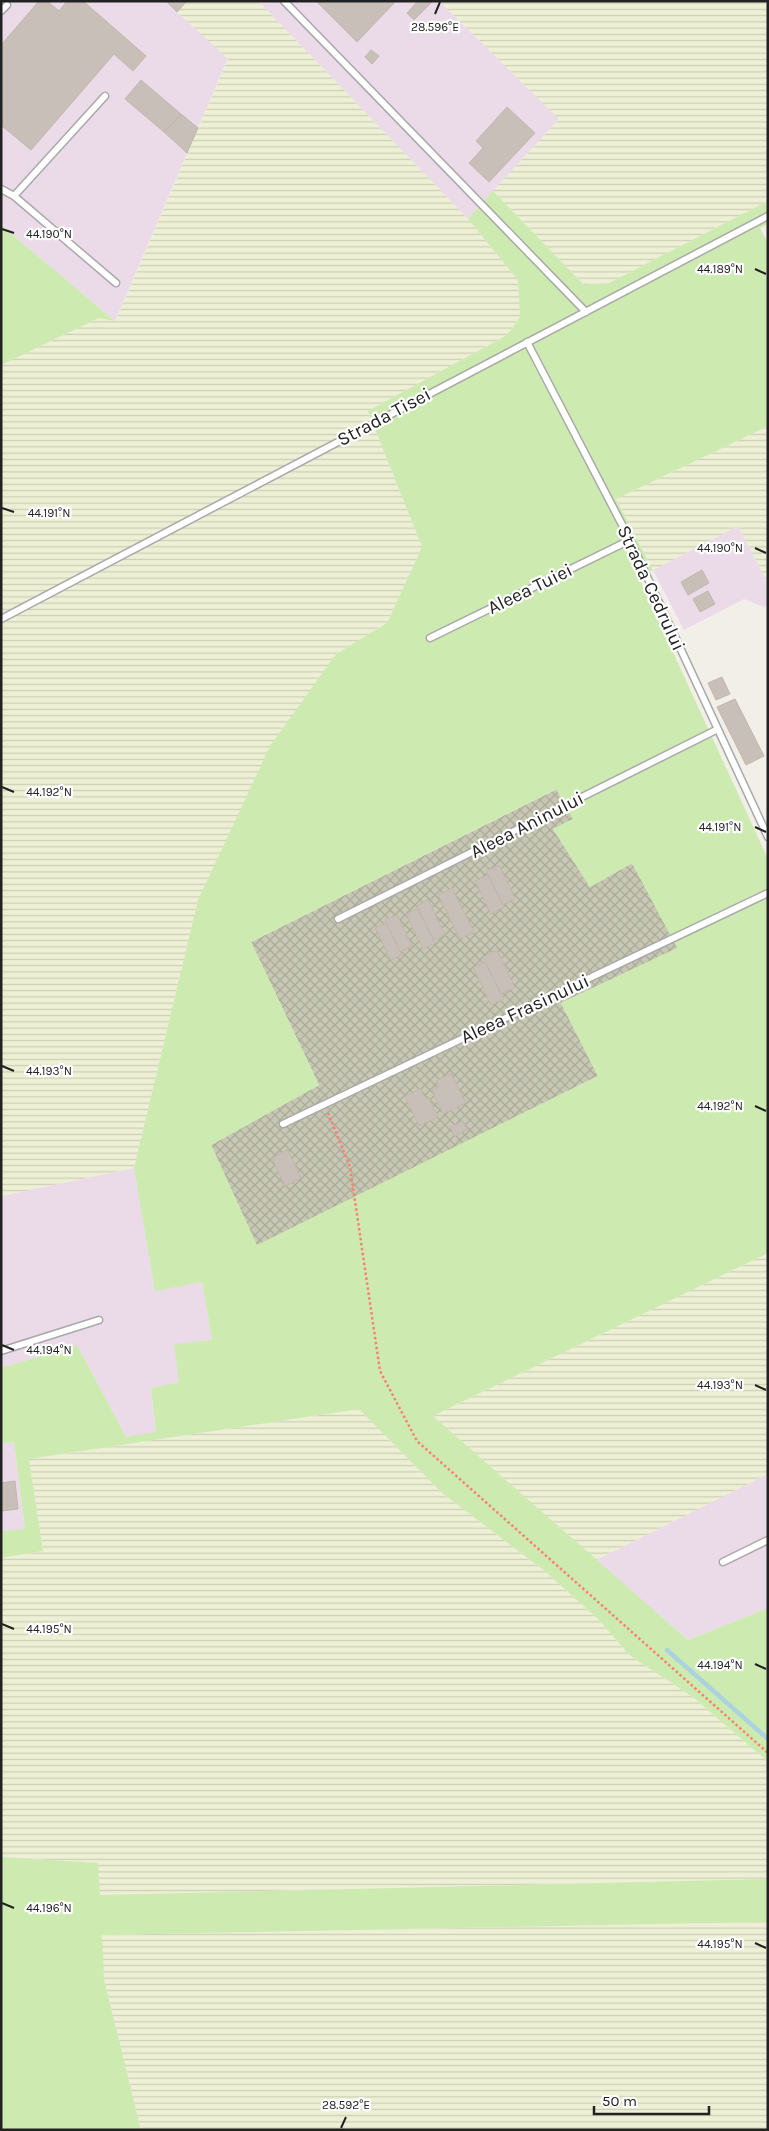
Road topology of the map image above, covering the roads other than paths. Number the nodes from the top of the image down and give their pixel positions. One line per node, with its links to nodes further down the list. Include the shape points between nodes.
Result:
1 (284, 1): 9 (lane)
2 (7, 5): 3 (lane)
3 (1, 11)
4 (105, 96): 6 (lane)
5 (1, 189): 6 (lane)
6 (14, 196): 8 (lane)
7 (768, 216): 9 (lane, Strada Tisei)
8 (116, 284)
9 (586, 312): 10 (lane, Strada Tisei)
10 (527, 342): 11 (lane, Strada Cedrului); 12 (lane, Strada Tisei)
11 (630, 540): 13 (lane, Aleea Tuiei); 14 (lane, Strada Cedrului)
12 (1, 619)
13 (430, 638)
14 (716, 730): 15 (lane, Strada Cedrului); 17 (lane, Aleea Aninului)
15 (768, 837)
16 (768, 893): 18 (lane, Aleea Frasinului)
17 (338, 919)
18 (283, 1124)
19 (99, 1320): 20 (lane)
20 (1, 1351)
21 (768, 1540): 22 (lane)
22 (723, 1562)

